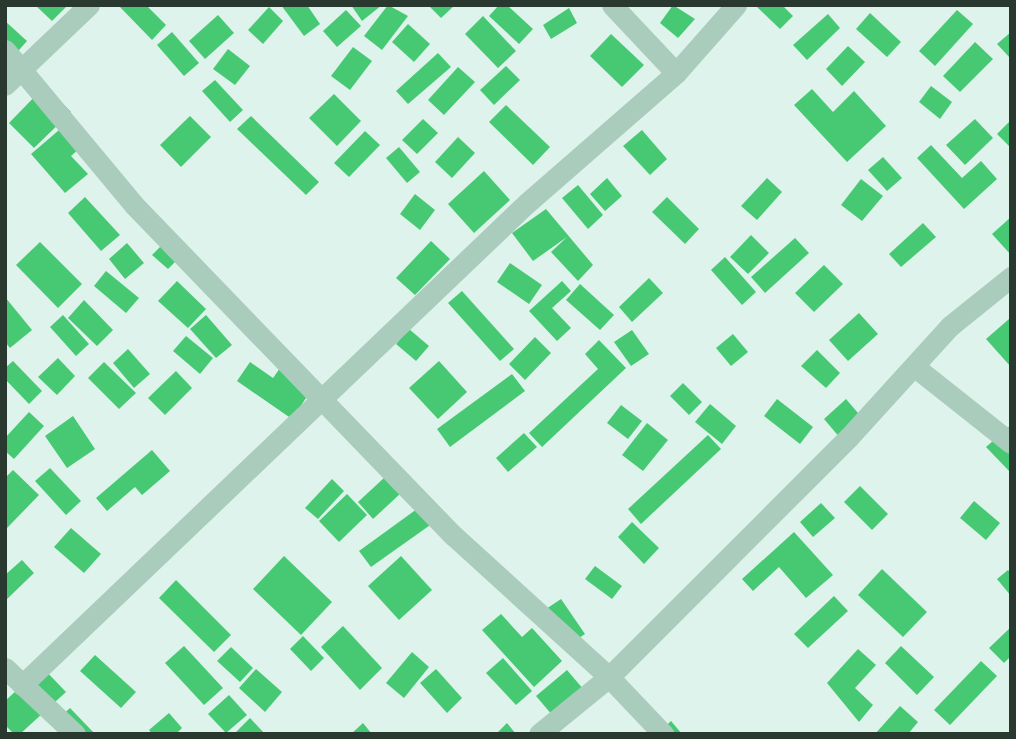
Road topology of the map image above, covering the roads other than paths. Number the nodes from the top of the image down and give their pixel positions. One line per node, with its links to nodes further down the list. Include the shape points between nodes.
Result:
1 (89, 5): 5 (street)
2 (612, 5): 6 (street)
3 (736, 5): 6 (street)
4 (5, 50): 5 (street)
5 (22, 69): 7 (street); 10 (street, via 134,205)
6 (676, 73): 10 (street, via 527,203)
7 (5, 85)
8 (1011, 277): 9 (street, via 950,326)
9 (915, 367): 11 (street); 13 (street)
10 (321, 399): 12 (street); 13 (street, via 454,536)
11 (1011, 443)
12 (10, 674): 14 (street)
13 (609, 677): 15 (street); 16 (street)
14 (75, 734)
15 (539, 734)
16 (663, 734)

